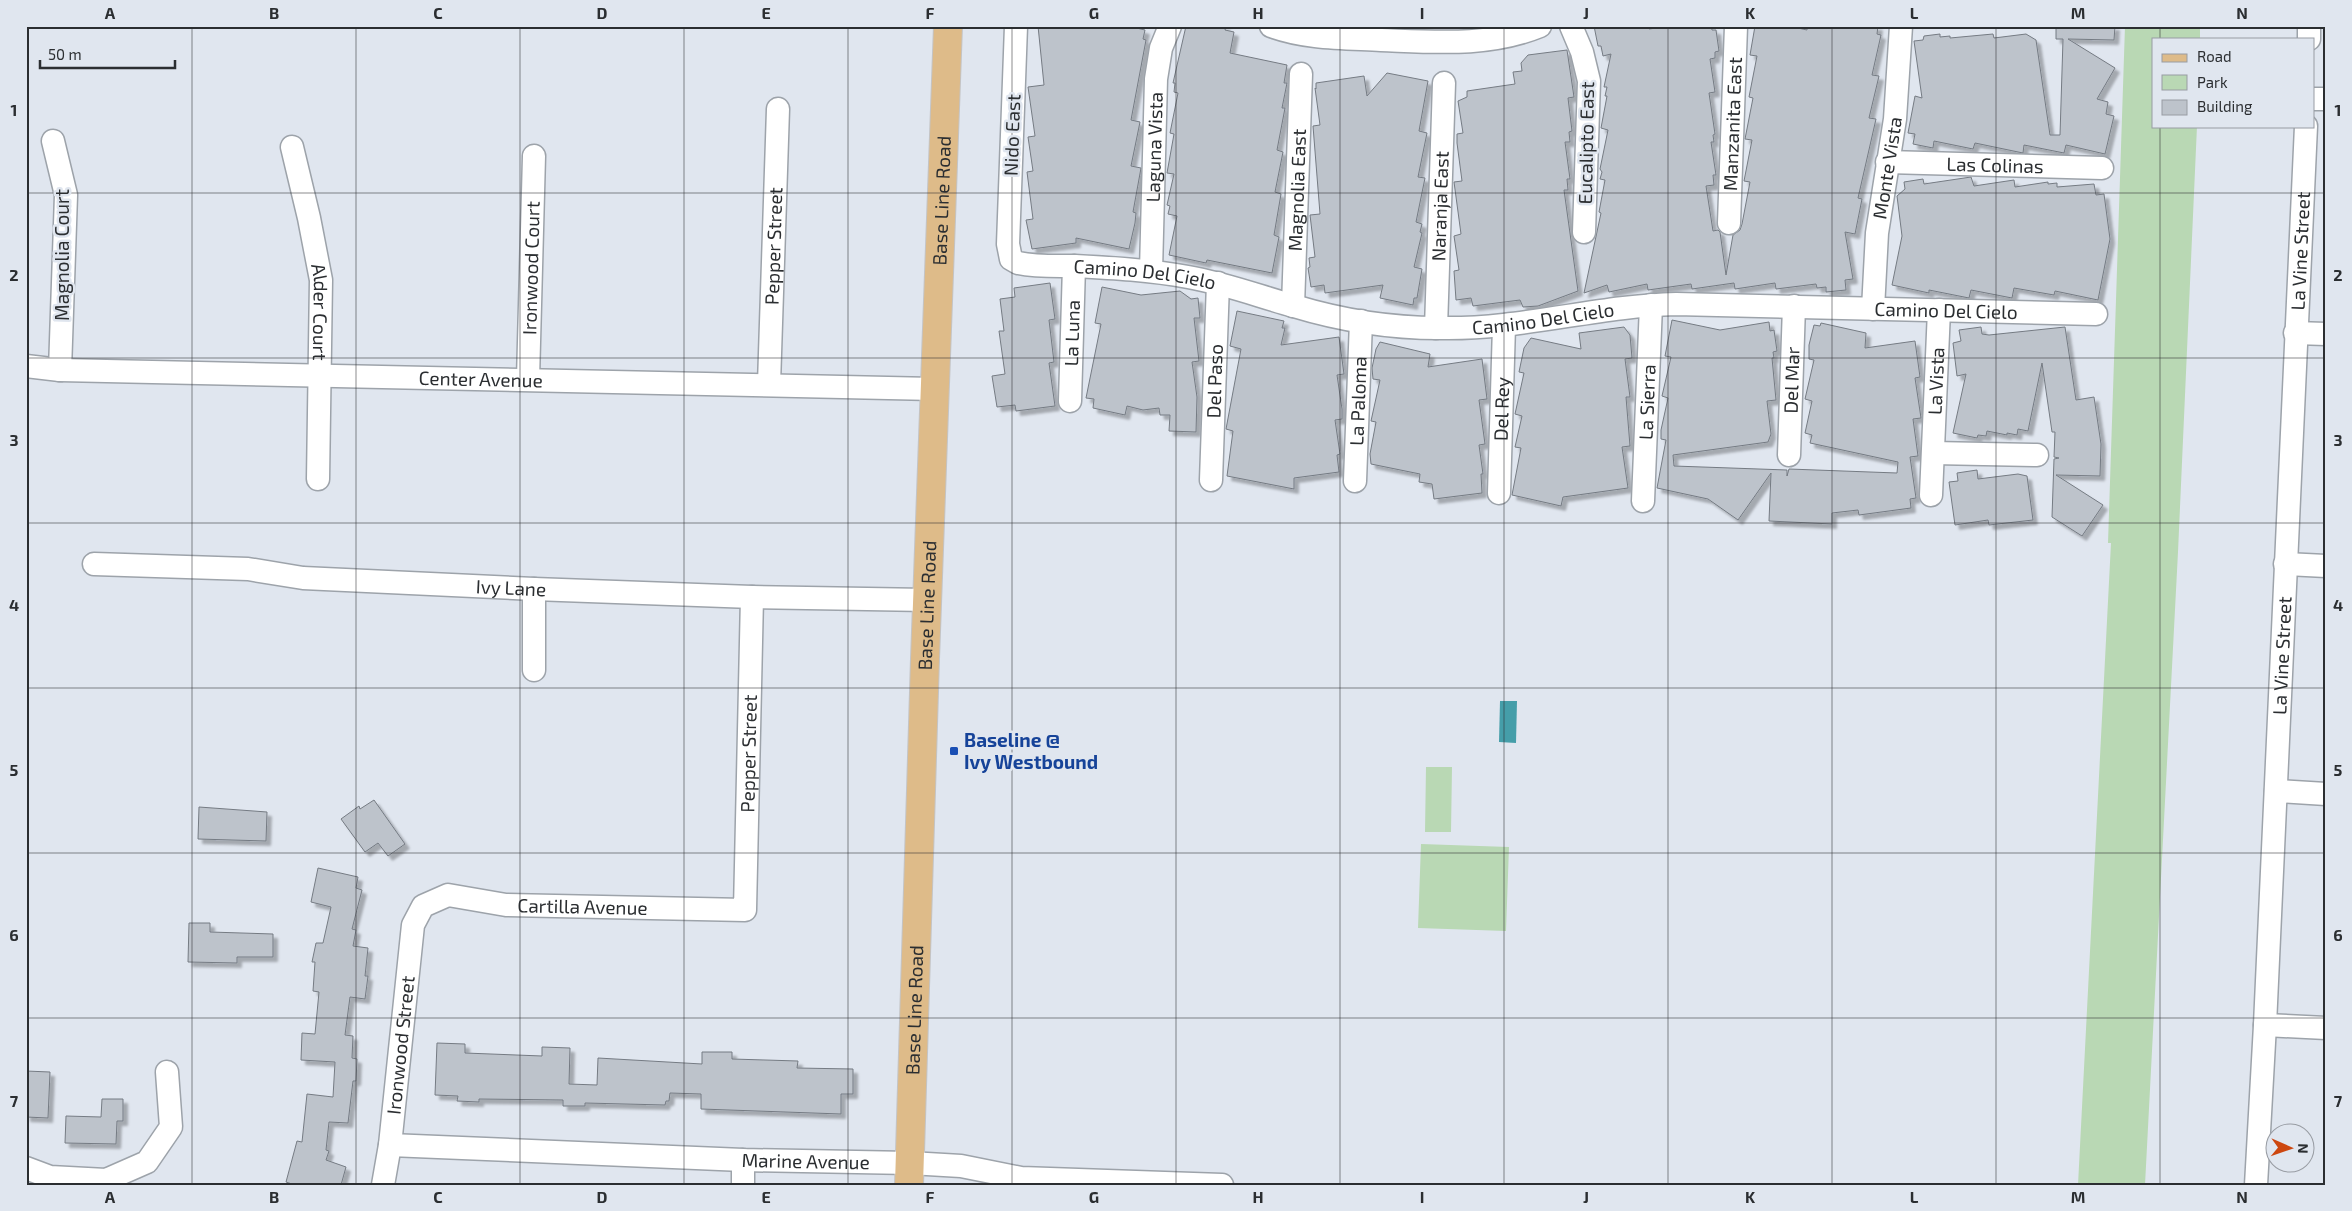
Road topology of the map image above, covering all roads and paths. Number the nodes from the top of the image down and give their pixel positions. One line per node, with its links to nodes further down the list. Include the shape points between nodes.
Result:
1 (948, 26): 40 (main road, Base Line Road)
2 (1016, 26): 20 (street, Nido East)
3 (1170, 26): 22 (street, Laguna Vista, via 1161,48 1156,79)
4 (1271, 26): 5 (street, via 1312,36 1448,42 1488,40)
5 (1540, 26)
6 (1570, 26): 19 (street, Eucalipto East, via 1582,52 1589,81)
7 (1736, 26): 18 (street, Manzanita East)
8 (1901, 26): 16 (street, Monte Vista, via 1897,96)
9 (1301, 74): 25 (street, Magnolia East)
10 (1444, 83): 32 (street, Naranja East)
11 (778, 109): 39 (street, Pepper Street)
12 (2306, 128): 33 (street, La Vine Street)
13 (53, 141): 36 (street, Magnolia Court, via 66,195)
14 (292, 147): 37 (street, Alder Court, via 321,280)
15 (534, 156): 38 (street, Ironwood Court)
16 (1888, 162): 17 (street, Las Colinas); 27 (street, Monte Vista, via 1877,233)
17 (2102, 168)
18 (1729, 223)
19 (1584, 232)
20 (1008, 244): 21 (street, Camino Del Cielo, via 1012,259 1018,263)
21 (1074, 266): 22 (street, Camino Del Cielo); 41 (street, La Luna)
22 (1151, 271): 23 (street, Camino Del Cielo)
23 (1218, 283): 25 (street, Camino Del Cielo); 46 (street, Del Paso)
24 (1651, 305): 26 (street, Camino Del Cielo); 31 (street, Camino Del Cielo); 50 (street, La Sierra)
25 (1293, 306): 30 (street, Camino Del Cielo)
26 (1794, 306): 27 (street, Camino Del Cielo); 43 (street, Del Mar)
27 (1873, 309): 28 (street, Camino Del Cielo)
28 (1939, 310): 29 (street, Camino Del Cielo); 42 (street, La Vista)
29 (2096, 314)
30 (1361, 320): 32 (street, Camino Del Cielo); 47 (street, La Paloma)
31 (1504, 326): 32 (street, Camino Del Cielo); 48 (street, Del Rey)
32 (1436, 328)
33 (2295, 333): 34 (street); 52 (street, La Vine Street)
34 (2326, 334)
35 (26, 366): 36 (street, Center Avenue)
36 (60, 370): 37 (street, Center Avenue)
37 (320, 374): 38 (street, Center Avenue); 45 (street, Alder Court)
38 (528, 379): 39 (street, Center Avenue)
39 (769, 384): 40 (street, Center Avenue)
40 (934, 389): 56 (main road, Base Line Road)
41 (1070, 402)
42 (1933, 453): 44 (street); 49 (street, La Vista)
43 (1789, 455)
44 (2037, 456)
45 (318, 479)
46 (1211, 480)
47 (1356, 481)
48 (1499, 493)
49 (1931, 496)
50 (1643, 501)
51 (94, 564): 54 (street, Ivy Lane, via 248,569 303,578)
52 (2285, 564): 53 (street); 58 (street, La Vine Street)
53 (2326, 566)
54 (534, 589): 55 (street, Ivy Lane); 57 (street)
55 (752, 597): 56 (street, Ivy Lane); 61 (street, Pepper Street)
56 (927, 600): 68 (main road, Base Line Road)
57 (534, 670)
58 (2276, 791): 59 (street); 62 (street, La Vine Street)
59 (2326, 794)
60 (423, 906): 61 (street, Cartilla Avenue, via 448,895 506,905); 65 (street, Ironwood Street, via 413,924)
61 (745, 910)
62 (2265, 1025): 63 (street); 73 (street, La Vine Street)
63 (2326, 1028)
64 (167, 1072): 67 (street, via 171,1126 147,1162 106,1180 50,1177)
65 (390, 1145): 66 (street, Marine Avenue); 70 (street, Ironwood Street)
66 (743, 1160): 68 (street, Marine Avenue); 71 (street)
67 (26, 1168)
68 (910, 1174): 69 (street, Marine Avenue, via 961,1166 1021,1178)
69 (1080, 1183): 72 (street, Marine Avenue)
70 (383, 1185)
71 (743, 1185)
72 (1222, 1185)
73 (2256, 1185)

